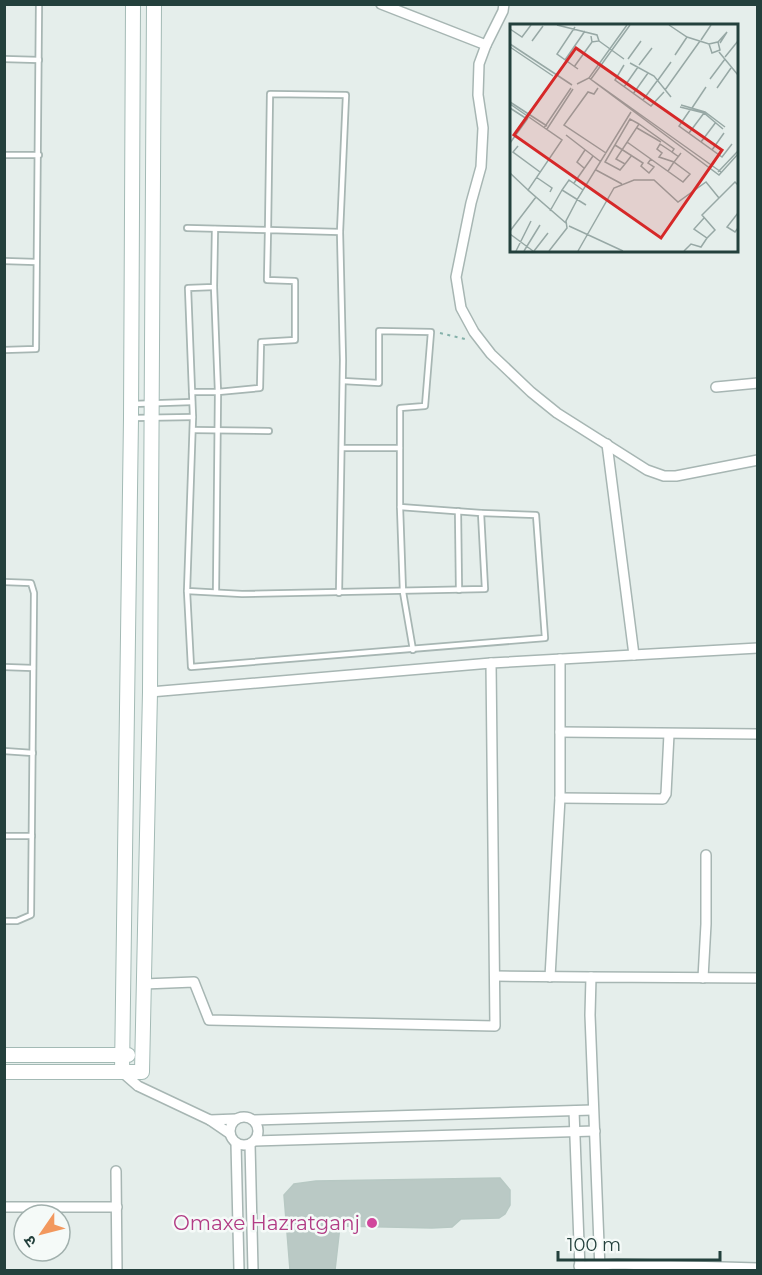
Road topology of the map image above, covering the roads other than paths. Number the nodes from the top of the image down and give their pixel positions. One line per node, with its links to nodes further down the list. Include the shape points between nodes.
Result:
1 (39, 4): 8 (lane)
2 (134, 4): 26 (street)
3 (154, 4): 25 (street)
4 (381, 4): 6 (street)
5 (504, 4): 6 (street)
6 (486, 45): 32 (street, via 479,64 481,167 456,277 461,308 491,354 531,392)
7 (4, 59): 8 (lane)
8 (39, 60): 10 (lane)
9 (4, 155): 10 (lane)
10 (39, 155): 16 (lane)
11 (187, 228): 12 (lane)
12 (215, 229): 13 (lane); 17 (lane)
13 (268, 230): 14 (lane); 14 (lane, via 270,94 346,95); 23 (lane, via 267,280 295,281 295,339 261,342 260,388)
14 (340, 232): 19 (lane)
15 (4, 261): 16 (lane)
16 (36, 262): 18 (lane, via 36,349)
17 (214, 287): 22 (lane, via 188,288); 23 (lane)
18 (4, 350)
19 (343, 381): 33 (lane); 34 (lane, via 379,383 379,332 431,332 425,406 400,408)
20 (758, 383): 21 (street)
21 (716, 387)
22 (192, 392): 23 (lane); 24 (lane)
23 (218, 392): 30 (lane)
24 (192, 402): 25 (lane); 27 (lane)
25 (153, 403): 26 (lane); 28 (street)
26 (131, 411): 28 (lane); 71 (street)
27 (193, 417): 28 (lane); 29 (lane)
28 (153, 418): 52 (street)
29 (193, 429): 30 (lane); 41 (lane)
30 (219, 430): 31 (lane); 42 (lane)
31 (269, 431)
32 (607, 444): 35 (street, via 647,470 664,476); 47 (street)
33 (342, 448): 34 (lane); 44 (lane)
34 (400, 448): 36 (lane)
35 (758, 460)
36 (400, 507): 37 (lane); 43 (lane)
37 (458, 511): 38 (lane); 40 (lane)
38 (481, 513): 40 (lane, via 484,589); 46 (lane, via 536,515 545,638)
39 (4, 582): 51 (lane, via 31,583)
40 (459, 590): 43 (lane)
41 (187, 591): 42 (lane); 46 (lane, via 191,667)
42 (216, 592): 44 (lane)
43 (403, 592): 44 (lane); 46 (lane)
44 (339, 593)
45 (758, 648): 47 (street)
46 (413, 650)
47 (634, 655): 48 (street)
48 (560, 659): 49 (street); 53 (street)
49 (491, 663): 52 (street); 63 (street)
50 (4, 667): 51 (lane)
51 (33, 668): 57 (lane)
52 (150, 692): 68 (street)
53 (560, 732): 54 (street); 58 (street)
54 (669, 734): 55 (street); 58 (street, via 663,799)
55 (758, 734)
56 (4, 751): 57 (lane)
57 (33, 753): 60 (lane)
58 (560, 798): 64 (street)
59 (4, 836): 60 (lane)
60 (32, 836): 62 (lane, via 31,915)
61 (706, 855): 66 (street)
62 (4, 921)
63 (495, 976): 64 (street); 68 (street, via 495,1026 209,1020 194,982)
64 (550, 977): 65 (street)
65 (591, 977): 66 (street); 77 (street)
66 (703, 978): 67 (street)
67 (758, 978)
68 (144, 984): 69 (street)
69 (143, 1053): 71 (street); 74 (street)
70 (4, 1055): 71 (street)
71 (121, 1055): 73 (street)
72 (4, 1072): 73 (street)
73 (122, 1072): 74 (street); 75 (street, via 138,1086)
74 (142, 1072): 75 (street)
75 (156, 1092): 80 (street)
76 (574, 1110): 77 (street); 78 (street); 82 (street)
77 (593, 1110): 83 (street)
78 (376, 1116): 81 (street); 85 (street)
79 (236, 1119): 80 (street); 81 (street, via 245,1116); 84 (street)
80 (210, 1120): 84 (street)
81 (253, 1120): 87 (street, via 258,1128)
82 (576, 1131): 83 (street); 85 (street); 91 (street)
83 (595, 1131): 92 (street)
84 (229, 1133): 86 (street)
85 (375, 1137): 87 (street)
86 (236, 1143): 87 (street); 96 (street)
87 (252, 1143): 97 (street)
88 (116, 1172): 90 (street)
89 (4, 1207): 90 (street)
90 (117, 1207): 95 (street)
91 (580, 1268): 92 (street)
92 (600, 1268): 93 (street)
93 (617, 1268): 94 (street)
94 (758, 1268)
95 (117, 1270)
96 (238, 1270)
97 (253, 1270)

